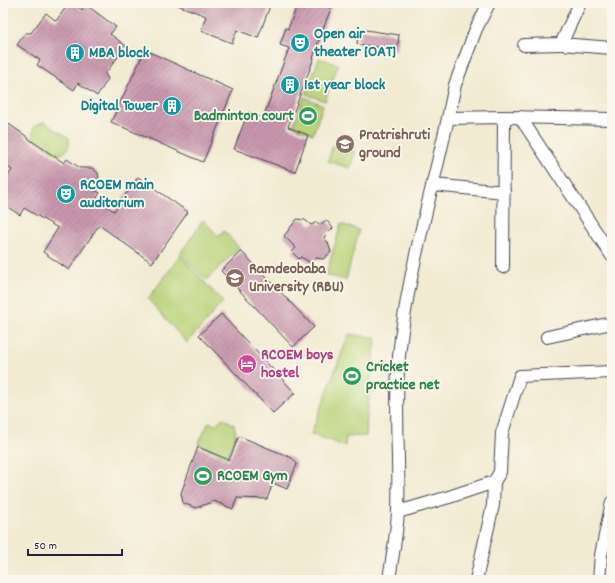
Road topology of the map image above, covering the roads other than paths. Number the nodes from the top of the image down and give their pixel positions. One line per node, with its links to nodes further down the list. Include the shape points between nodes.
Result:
1 (489, 3): 8 (street, via 476,29 455,85)
2 (580, 3): 3 (street)
3 (561, 44): 4 (street); 5 (street)
4 (524, 45)
5 (612, 48)
6 (504, 116): 7 (street); 8 (street); 11 (street)
7 (520, 117): 9 (street); 12 (street)
8 (448, 118): 10 (street)
9 (612, 118)
10 (433, 185): 11 (street); 19 (street, via 418,246 399,356 396,412)
11 (504, 192): 13 (street)
12 (612, 256)
13 (503, 267)
14 (612, 323): 15 (street)
15 (547, 338)
16 (612, 372): 17 (street, via 520,376 502,433 500,472)
17 (494, 482): 19 (street); 21 (street, via 493,505)
18 (611, 509): 22 (street, via 601,555)
19 (398, 512): 20 (street)
20 (389, 580)
21 (476, 580)
22 (599, 580)

